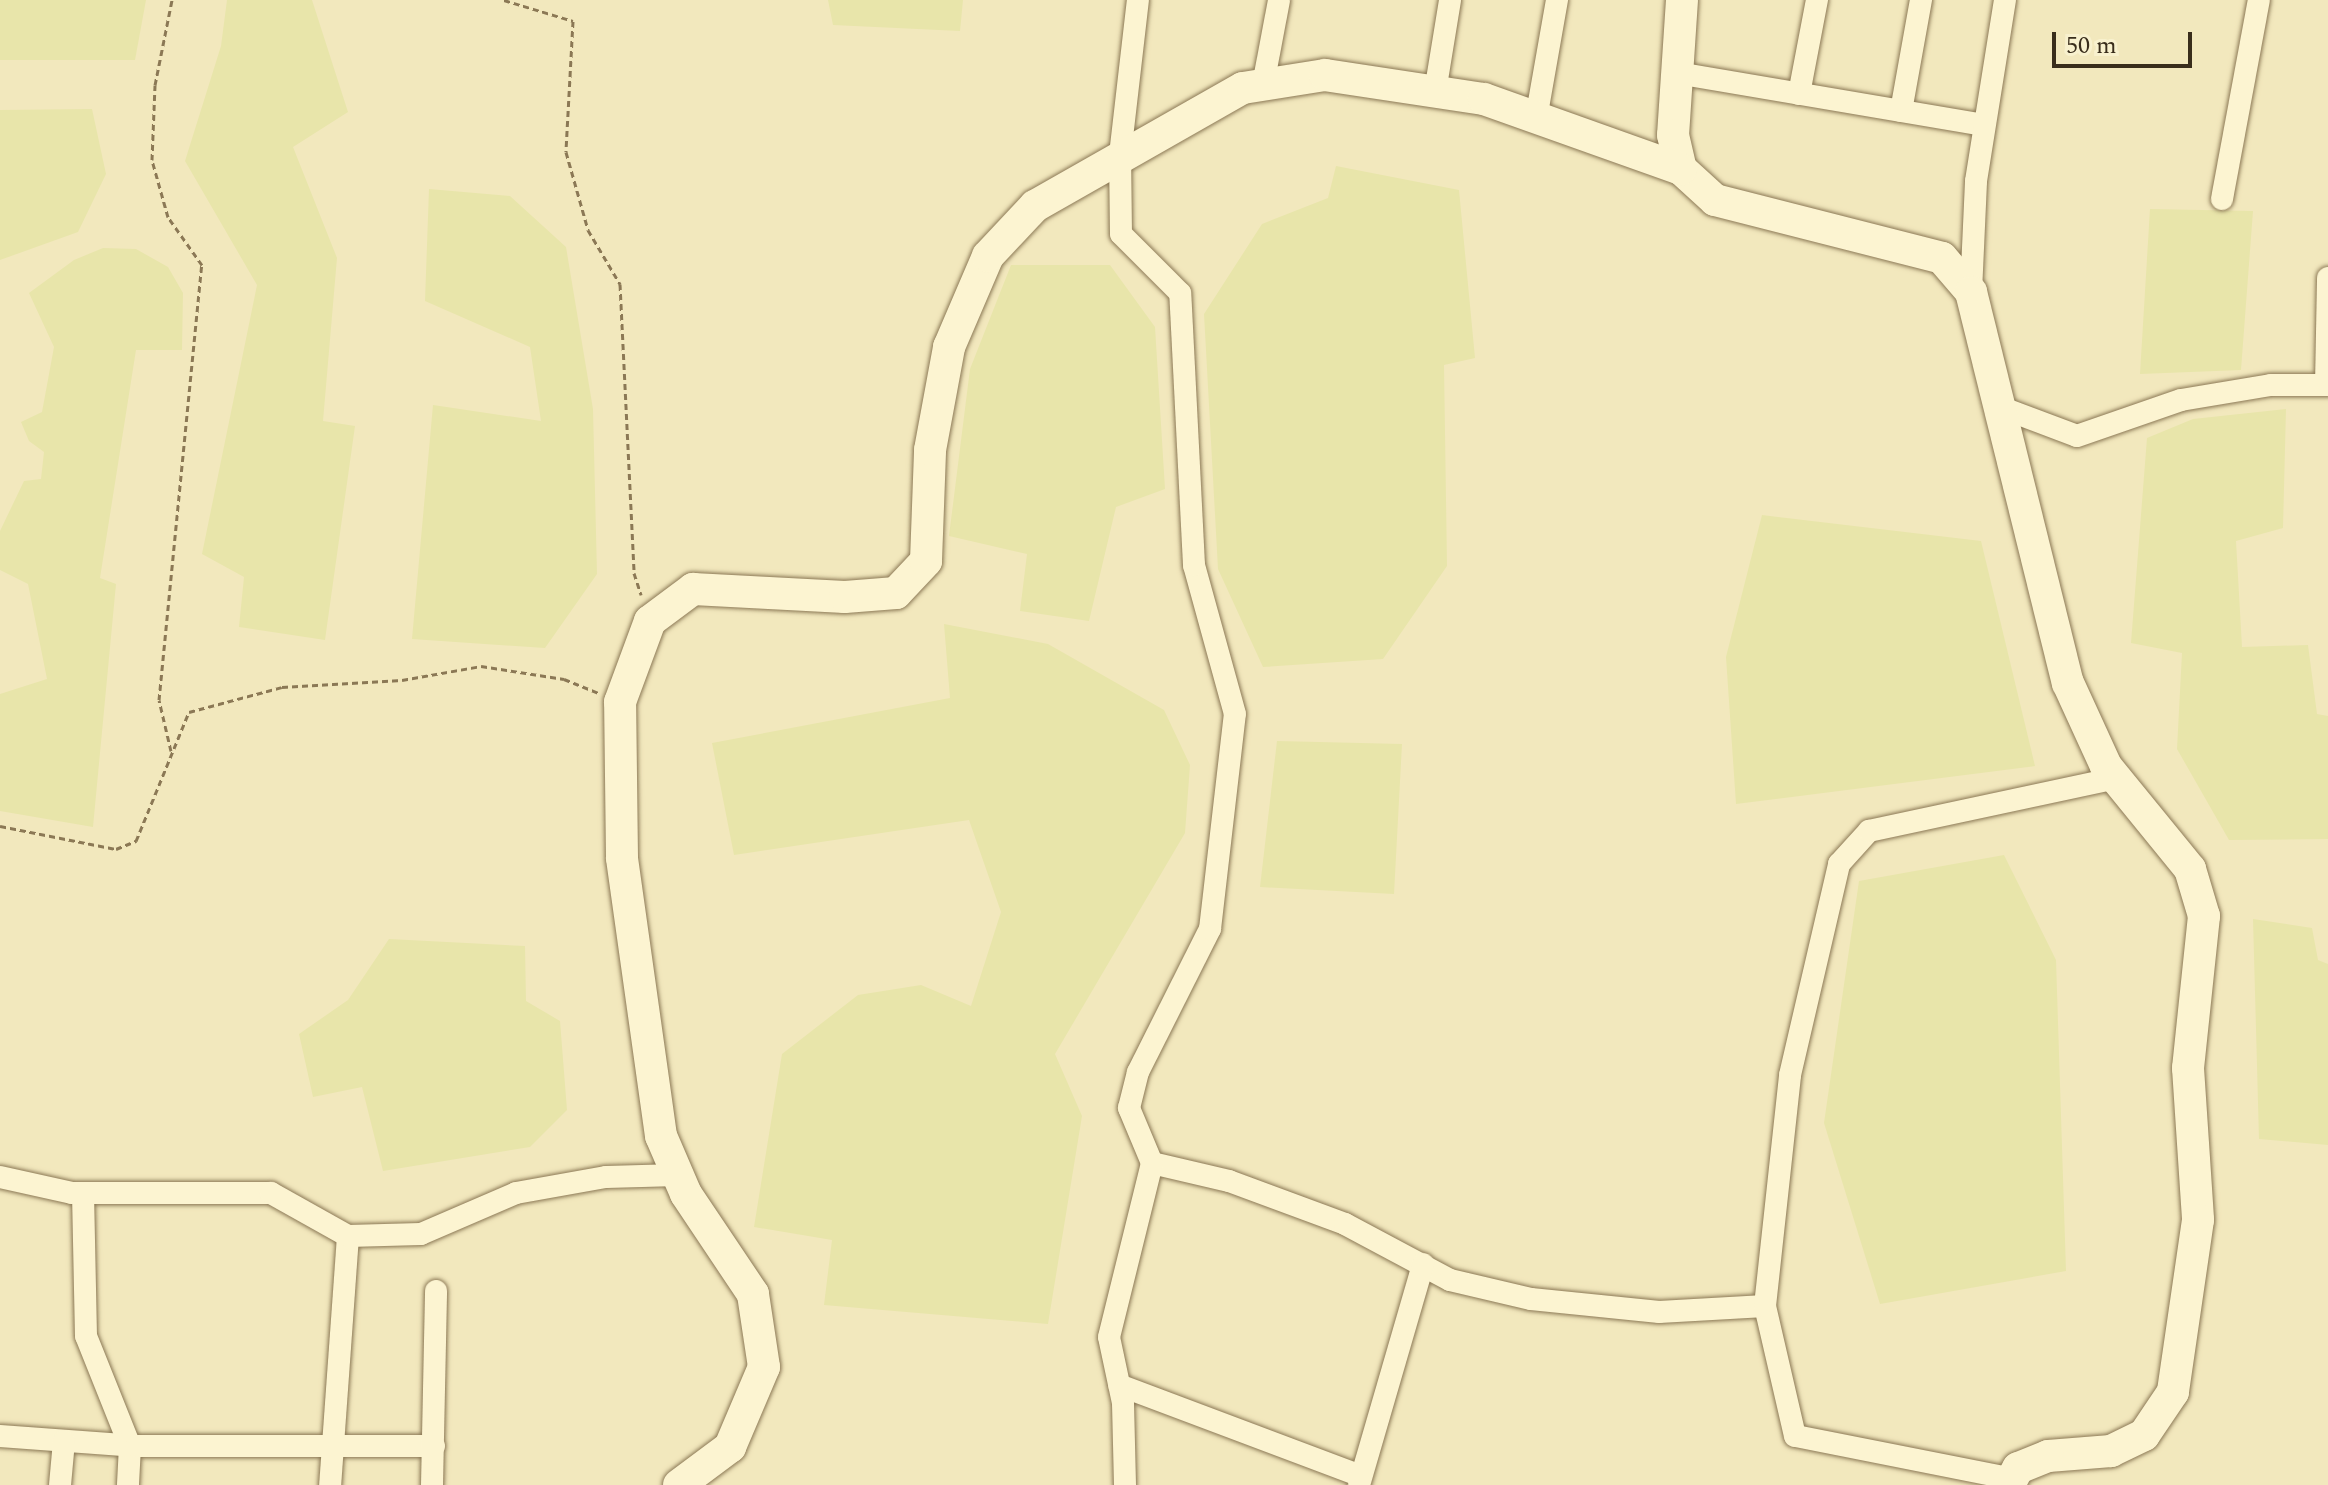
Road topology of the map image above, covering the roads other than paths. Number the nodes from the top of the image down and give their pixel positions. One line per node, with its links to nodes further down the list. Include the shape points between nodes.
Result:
1 (1138, 0): 17 (street)
2 (1279, 0): 11 (street)
3 (1450, 0): 12 (street)
4 (1557, 0): 15 (street)
5 (1682, 0): 10 (street)
6 (1817, 0): 13 (street)
7 (1921, 0): 14 (street)
8 (2005, 0): 16 (street)
9 (2259, 0): 19 (street)
10 (1677, 73): 13 (street); 18 (street, via 1673,135)
11 (1263, 85): 12 (street, via 1325,75); 17 (street, via 1243,88)
12 (1435, 92): 15 (street, via 1484,99)
13 (1799, 94): 14 (street)
14 (1901, 111): 16 (street)
15 (1536, 119): 18 (street)
16 (1983, 125): 21 (street)
17 (1120, 155): 25 (street, via 1121,234 1180,293 1194,565 1235,714 1210,929 1138,1072 1129,1108); 26 (street, via 1035,206 988,256 949,347 930,450 926,561 896,593 845,597 693,589 650,621 620,702 622,858 661,1136)
18 (1681, 169): 21 (street, via 1715,200 1942,258)
19 (2222, 199)
20 (2328, 278): 22 (street)
21 (1971, 292): 23 (street)
22 (2327, 385): 23 (street, via 2271,385 2181,400 2077,436)
23 (2000, 407): 24 (street, via 2068,683)
24 (2116, 778): 32 (street, via 1869,831 1839,864 1790,1075); 40 (street, via 2190,869 2204,916 2188,1068 2198,1220 2173,1392 2144,1435 2111,1451 2048,1456 2018,1468)
25 (1152, 1163): 30 (street, via 1229,1181 1345,1224); 33 (street, via 1109,1337)
26 (678, 1175): 29 (street, via 606,1177 516,1193 421,1234); 45 (street, via 753,1294 764,1367 730,1447)
27 (0, 1177): 28 (street)
28 (83, 1193): 29 (street, via 271,1193); 37 (street, via 86,1336)
29 (348, 1236): 36 (street)
30 (1423, 1264): 32 (street, via 1450,1280 1531,1299 1659,1312); 39 (street)
31 (436, 1291): 38 (street)
32 (1765, 1306): 40 (street, via 1795,1436)
33 (1119, 1385): 39 (street); 46 (street)
34 (0, 1436): 35 (street)
35 (64, 1441): 37 (street); 41 (street)
36 (330, 1445): 37 (street); 38 (street); 43 (street)
37 (130, 1446): 42 (street)
38 (434, 1446): 44 (street)
39 (1358, 1480)
40 (2011, 1482)
41 (60, 1485)
42 (128, 1485)
43 (330, 1485)
44 (432, 1485)
45 (679, 1485)
46 (1125, 1485)

